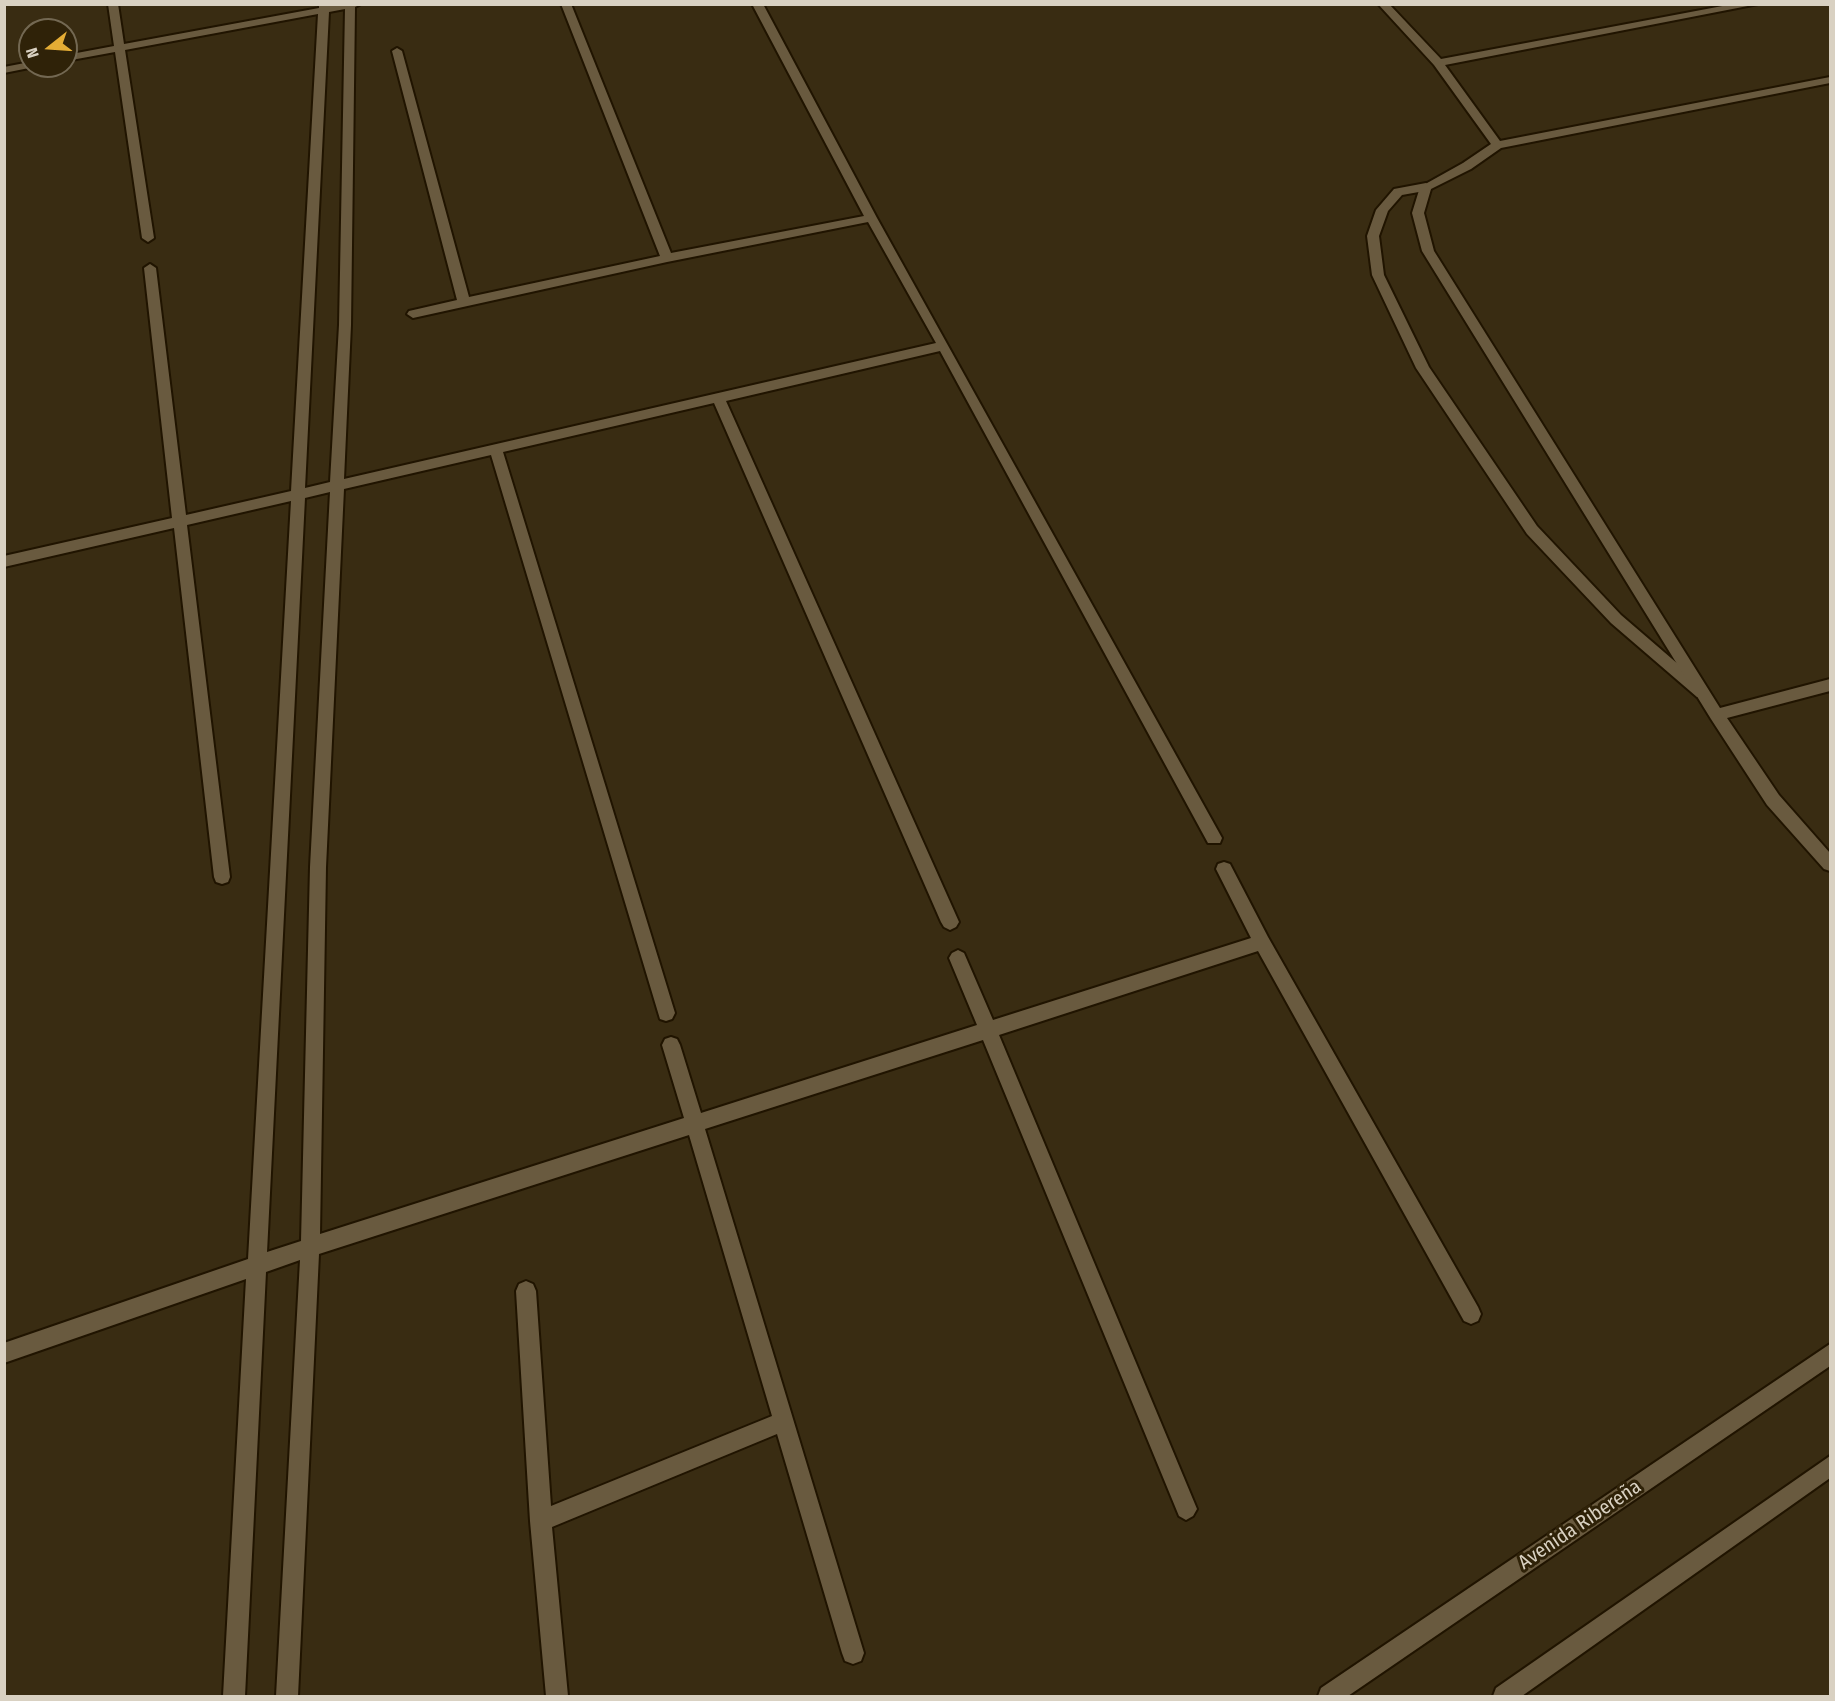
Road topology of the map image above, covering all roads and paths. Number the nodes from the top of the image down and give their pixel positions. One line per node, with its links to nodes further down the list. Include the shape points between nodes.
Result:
1 (113, 4): 8 (street)
2 (566, 4): 17 (street)
3 (757, 4): 15 (street)
4 (1383, 4): 11 (street)
5 (1753, 4): 11 (street)
6 (352, 5): 7 (street); 24 (street)
7 (323, 7): 8 (street); 25 (street)
8 (119, 48): 10 (street); 16 (street)
9 (397, 51): 19 (street)
10 (78, 56)
11 (1438, 63): 13 (street)
12 (1830, 80): 13 (street)
13 (1497, 145): 14 (street)
14 (1426, 187): 29 (street, via 1418,213 1428,251); 29 (street, via 1398,192 1382,210 1372,236 1378,275 1423,368 1532,530 1616,619)
15 (871, 218): 17 (street); 21 (street)
16 (148, 238)
17 (667, 258): 19 (street)
18 (150, 268): 26 (street)
19 (464, 302): 20 (street)
20 (413, 314)
21 (944, 346): 22 (street); 31 (street)
22 (718, 397): 23 (street); 35 (street)
23 (496, 450): 24 (street); 38 (street)
24 (337, 487): 25 (street); 42 (street, via 318,867)
25 (300, 495): 26 (street); 43 (street)
26 (182, 521): 27 (street); 34 (street)
27 (4, 562)
28 (1830, 685): 30 (street)
29 (1702, 693): 30 (street)
30 (1716, 715): 32 (street, via 1773,800)
31 (1214, 838)
32 (1830, 864)
33 (1224, 869): 36 (street)
34 (222, 877)
35 (950, 922)
36 (1262, 942): 39 (street); 45 (street)
37 (958, 958): 39 (street)
38 (666, 1013)
39 (988, 1028): 41 (street); 50 (street)
40 (671, 1045): 41 (street)
41 (693, 1125): 42 (street); 48 (street)
42 (310, 1247): 43 (street); 54 (street)
43 (257, 1264): 46 (street); 53 (street)
44 (526, 1291): 51 (street)
45 (1471, 1314)
46 (4, 1353)
47 (1830, 1354): 56 (street, Avenida Ribereña)
48 (784, 1421): 51 (street); 52 (street)
49 (1830, 1466): 57 (street)
50 (1186, 1509)
51 (541, 1521): 55 (street)
52 (853, 1653)
53 (234, 1696)
54 (287, 1696)
55 (556, 1696)
56 (1329, 1696)
57 (1504, 1696)

